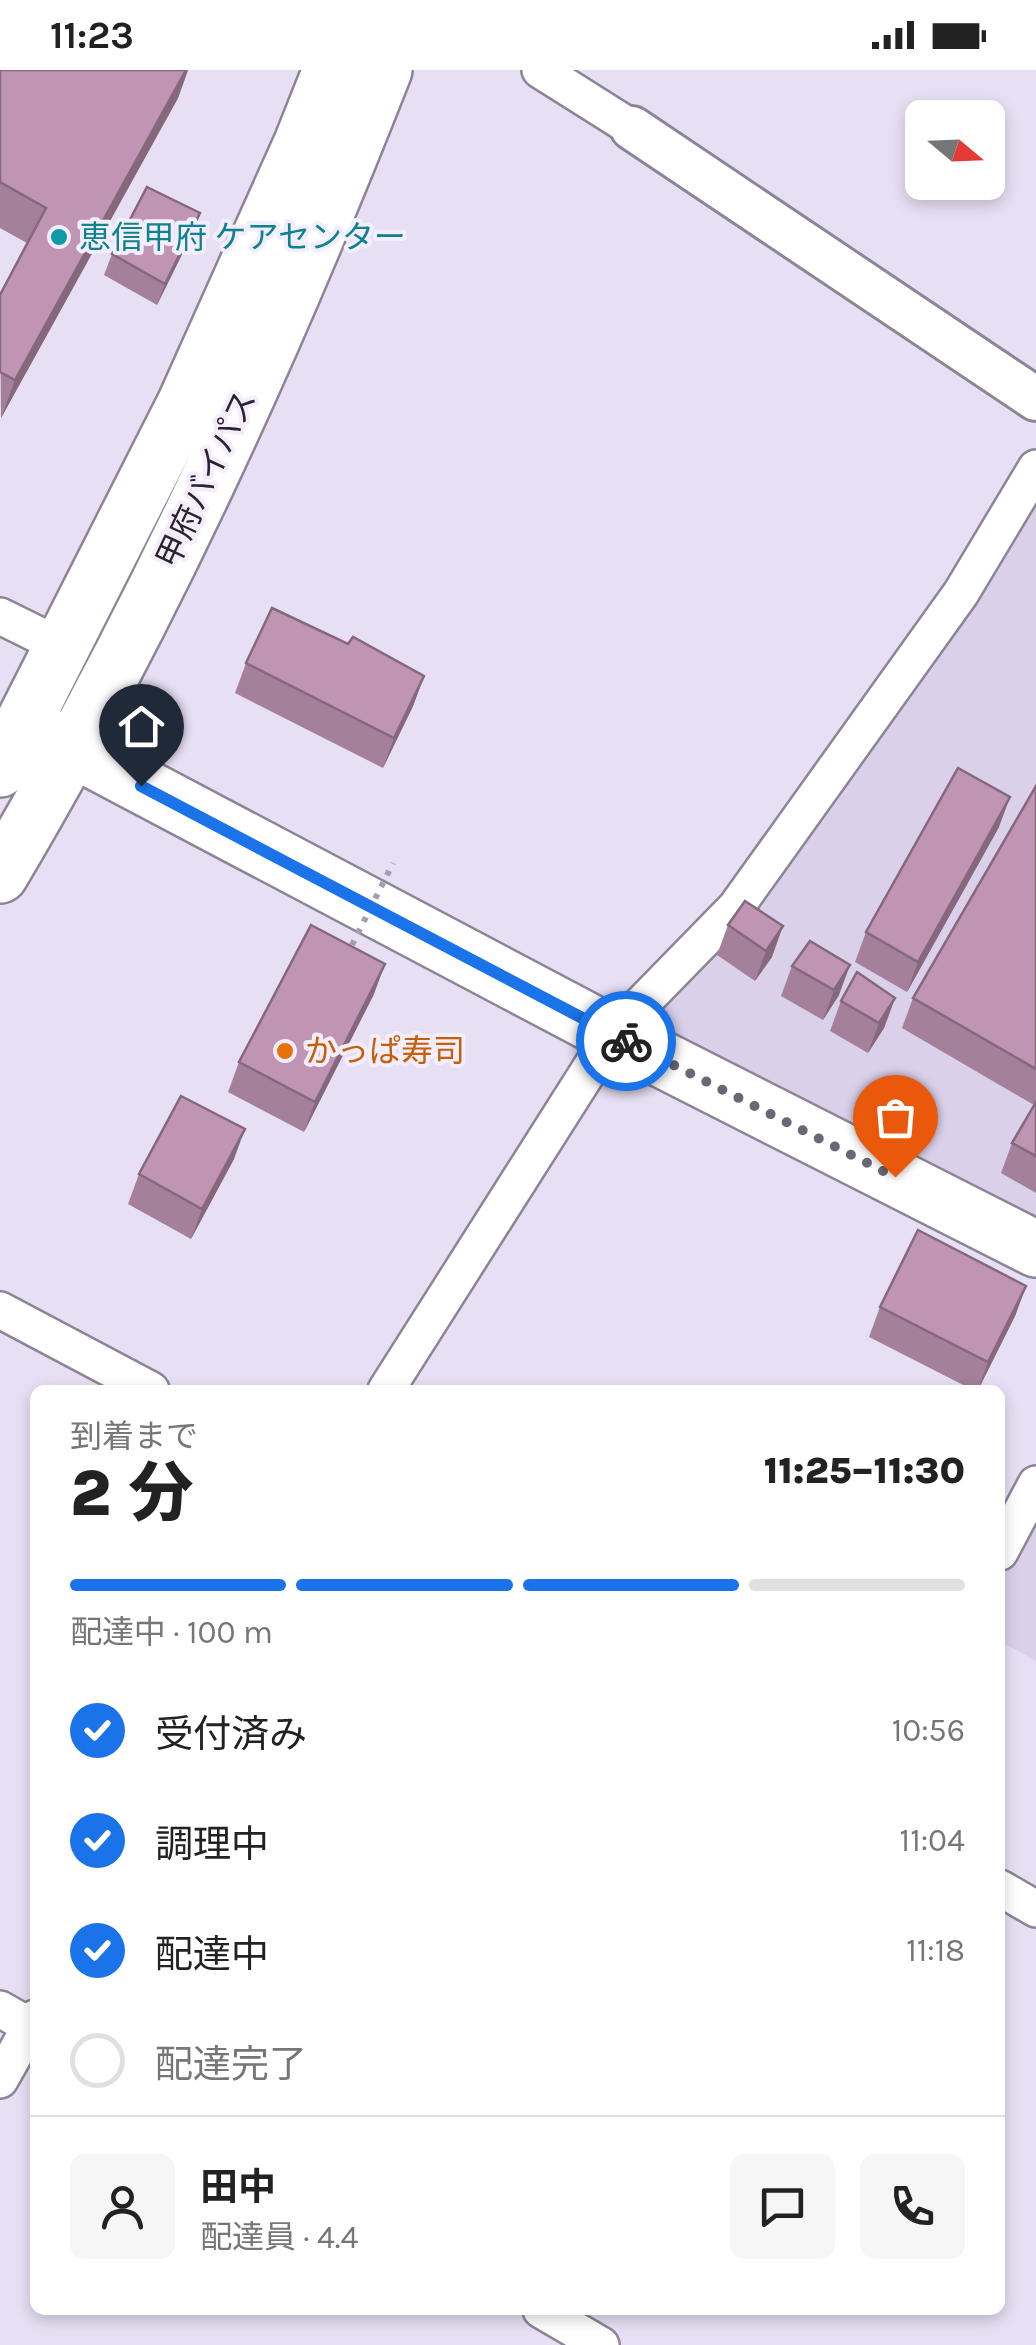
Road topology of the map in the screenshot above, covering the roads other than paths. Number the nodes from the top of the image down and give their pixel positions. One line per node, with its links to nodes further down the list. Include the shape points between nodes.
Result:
1 (331, 70): 8 (highway, 甲府バイパス, via 185,404)
2 (384, 70): 10 (highway, 甲府バイパス, via 312,253)
3 (540, 70): 4 (street)
4 (632, 128): 5 (street)
5 (1036, 399)
6 (1036, 468): 12 (street, via 961,593 736,907)
7 (0, 616): 8 (street)
8 (64, 647): 9 (highway, 甲府バイパス)
9 (13, 747): 10 (highway)
10 (74, 751): 11 (highway, 甲府バイパス); 12 (highway)
11 (0, 875)
12 (612, 1034): 13 (highway); 16 (street)
13 (1036, 1249)
14 (0, 1310): 15 (street)
15 (142, 1385)
16 (389, 1385)
17 (1036, 1484): 18 (street)
18 (1005, 1543)
19 (1005, 1891): 20 (street)
20 (1036, 1909)
21 (25, 2021): 22 (street)
22 (0, 2080)
23 (557, 2322): 24 (street)
24 (601, 2345)

